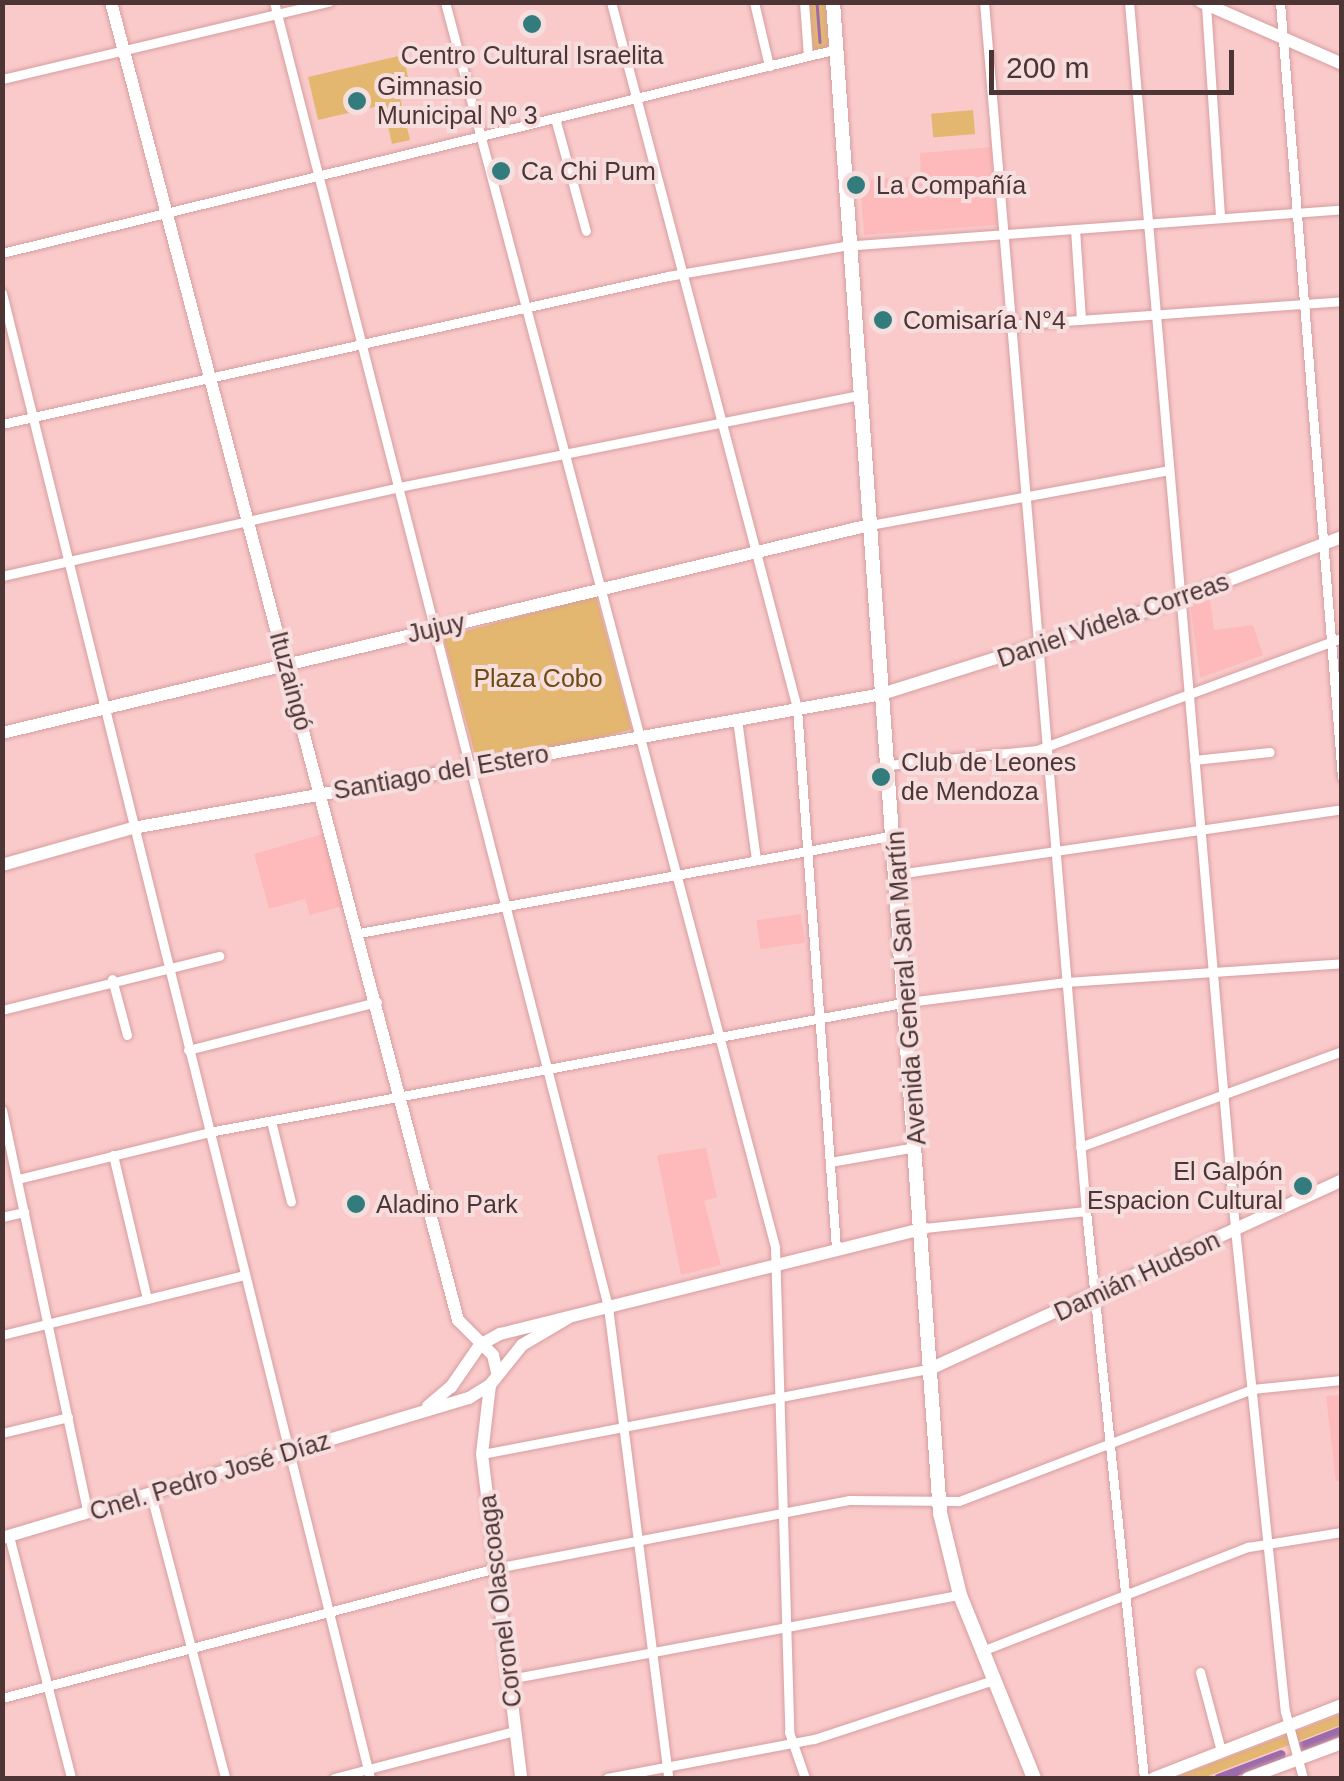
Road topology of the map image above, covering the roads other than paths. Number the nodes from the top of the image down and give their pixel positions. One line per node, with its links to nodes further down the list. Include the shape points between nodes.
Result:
1 (111, 2): 15 (street, Ituzaingó)
2 (274, 2): 13 (street)
3 (329, 2): 13 (street)
4 (445, 2): 23 (street)
5 (611, 2): 21 (street)
6 (754, 2): 19 (street)
7 (804, 2): 17 (street)
8 (833, 2): 16 (main road, Avenida General San Martín)
9 (984, 2): 32 (street)
10 (1129, 2): 29 (street)
11 (1280, 2): 14 (street)
12 (1204, 4): 14 (street); 28 (street)
13 (278, 15): 15 (street); 24 (street)
14 (1282, 38): 18 (street); 27 (street)
15 (123, 50): 20 (street); 26 (street, Ituzaingó)
16 (836, 50): 17 (street); 33 (main road, Avenida General San Martín)
17 (808, 56): 19 (street)
18 (1342, 64)
19 (769, 66): 21 (street)
20 (2, 79)
21 (636, 98): 22 (street); 35 (street)
22 (556, 118): 23 (street); 31 (street)
23 (482, 136): 24 (street); 39 (street)
24 (319, 175): 26 (street); 43 (street)
25 (1342, 209): 27 (street)
26 (166, 212): 34 (street); 44 (street, Ituzaingó)
27 (1296, 212): 28 (street); 38 (street)
28 (1220, 218): 29 (street)
29 (1145, 223): 30 (street); 40 (street)
30 (1074, 229): 32 (street); 41 (street)
31 (586, 230)
32 (1002, 234): 33 (street); 42 (street)
33 (850, 245): 35 (street); 45 (main road, Avenida General San Martín)
34 (2, 253)
35 (682, 274): 39 (street); 47 (street)
36 (2, 294): 46 (street)
37 (1342, 301): 38 (street)
38 (1302, 304): 40 (street); 56 (street)
39 (527, 307): 43 (street); 49 (street)
40 (1151, 314): 41 (street); 50 (street)
41 (1081, 320): 42 (street)
42 (1010, 326): 52 (street)
43 (361, 342): 44 (street); 51 (street)
44 (210, 377): 46 (street); 53 (street, Ituzaingó)
45 (860, 394): 47 (street); 54 (main road, Avenida General San Martín)
46 (32, 417): 48 (street); 58 (street)
47 (721, 420): 49 (street); 57 (street)
48 (2, 424)
49 (563, 453): 51 (street); 60 (street)
50 (1165, 471): 52 (street); 61 (street)
51 (399, 487): 53 (street); 62 (street)
52 (1025, 499): 54 (street); 65 (street)
53 (248, 520): 58 (street); 66 (street, Ituzaingó)
54 (870, 524): 57 (street, Jujuy); 68 (main road, Avenida General San Martín)
55 (1342, 537): 56 (street, Daniel Videla Correas)
56 (1320, 546): 61 (street, Daniel Videla Correas); 64 (street)
57 (755, 552): 60 (street, Jujuy); 70 (street)
58 (68, 562): 59 (street); 69 (street)
59 (2, 576)
60 (599, 589): 62 (street, Jujuy); 73 (street)
61 (1177, 601): 65 (street, Daniel Videla Correas); 67 (street)
62 (435, 628): 66 (street, Jujuy); 78 (street)
63 (1342, 638): 64 (street)
64 (1328, 642): 67 (street); 79 (street)
65 (1039, 646): 68 (street, Daniel Videla Correas); 74 (street)
66 (286, 664): 69 (street, Jujuy); 80 (street, Ituzaingó)
67 (1186, 693): 74 (street); 76 (street)
68 (882, 694): 70 (street, Santiago del Estero); 77 (main road, Avenida General San Martín)
69 (103, 707): 72 (street, Jujuy); 82 (street)
70 (797, 708): 71 (street, Santiago del Estero); 85 (street)
71 (737, 719): 73 (street, Santiago del Estero); 87 (street)
72 (2, 733)
73 (638, 736): 78 (street, Santiago del Estero); 90 (street)
74 (1046, 748): 77 (street); 86 (street)
75 (1270, 752): 76 (street)
76 (1194, 760): 83 (street)
77 (888, 765): 84 (main road, Avenida General San Martín)
78 (472, 767): 80 (street, Santiago del Estero); 91 (street)
79 (1342, 777)
80 (321, 793): 82 (street, Santiago del Estero); 92 (street, Ituzaingó)
81 (1342, 809): 83 (street)
82 (133, 828): 88 (street, Santiago del Estero); 95 (street)
83 (1201, 828): 86 (street); 96 (street)
84 (894, 835): 85 (street); 89 (main road, Avenida General San Martín)
85 (807, 850): 87 (street); 102 (street)
86 (1055, 851): 89 (street); 98 (street)
87 (756, 860): 90 (street)
88 (2, 865)
89 (898, 874): 100 (main road, Avenida General San Martín)
90 (676, 875): 91 (street); 104 (street)
91 (506, 906): 92 (street); 107 (street)
92 (359, 934): 99 (street, Ituzaingó)
93 (219, 956): 95 (street)
94 (1342, 963): 96 (street)
95 (166, 966): 97 (street); 105 (street)
96 (1215, 973): 98 (street); 108 (street)
97 (112, 979): 101 (street); 103 (street)
98 (1066, 982): 100 (street); 114 (street)
99 (377, 1002): 105 (street); 109 (street, Ituzaingó)
100 (908, 1002): 102 (street); 113 (main road, Avenida General San Martín)
101 (2, 1010)
102 (818, 1018): 104 (street); 116 (street)
103 (127, 1035)
104 (721, 1037): 107 (street); 126 (street)
105 (188, 1050): 112 (street)
106 (1342, 1051): 108 (street)
107 (550, 1069): 109 (street); 130 (street)
108 (1223, 1094): 114 (street); 124 (street)
109 (402, 1098): 111 (street); 134 (street, Ituzaingó, via 458,1320)
110 (2, 1110): 117 (street)
111 (271, 1122): 112 (street); 119 (street)
112 (209, 1132): 115 (street); 127 (street)
113 (918, 1147): 116 (street); 123 (main road, Avenida General San Martín)
114 (1080, 1148): 120 (street)
115 (113, 1155): 117 (street); 129 (street)
116 (830, 1162): 125 (street)
117 (18, 1179): 121 (street)
118 (1342, 1180): 124 (street, Damián Hudson)
119 (291, 1202)
120 (1086, 1211): 123 (street); 128 (street)
121 (24, 1212): 122 (street); 132 (street)
122 (2, 1217)
123 (924, 1228): 125 (street, Cnel. Pedro José Díaz); 135 (main road, Avenida General San Martín)
124 (1235, 1229): 128 (street, Damián Hudson); 139 (street)
125 (836, 1248): 126 (street, Cnel. Pedro José Díaz)
126 (778, 1262): 130 (street, Cnel. Pedro José Díaz); 140 (street)
127 (244, 1275): 129 (street); 147 (street)
128 (1094, 1296): 135 (street, Damián Hudson); 146 (street)
129 (147, 1299): 132 (street)
130 (608, 1306): 131 (street, Cnel. Pedro José Díaz); 144 (street)
131 (568, 1318): 134 (street, Cnel. Pedro José Díaz); 138 (street, Cnel. Pedro José Díaz, via 522,1346)
132 (48, 1324): 133 (street); 142 (street)
133 (2, 1335)
134 (479, 1349): 136 (street, Cnel. Pedro José Díaz); 138 (street, Ituzaingó)
135 (932, 1368): 140 (street); 150 (main road, Avenida General San Martín)
136 (457, 1380): 138 (street); 141 (street, Cnel. Pedro José Díaz)
137 (1342, 1380): 139 (street)
138 (480, 1388): 141 (street, Cnel. Pedro José Díaz); 143 (street); 143 (street, Coronel Olascoaga)
139 (1252, 1389): 146 (street); 156 (street)
140 (783, 1395): 144 (street); 151 (street)
141 (418, 1413): 147 (street, Cnel. Pedro José Díaz)
142 (68, 1417): 145 (street); 152 (street)
143 (483, 1422): 148 (street, Coronel Olascoaga)
144 (624, 1428): 148 (street); 155 (street)
145 (2, 1433)
146 (1110, 1444): 150 (street, via 965,1500); 159 (street)
147 (287, 1454): 149 (street, Cnel. Pedro José Díaz); 160 (street)
148 (482, 1454): 157 (street, Coronel Olascoaga)
149 (151, 1494): 152 (street, Cnel. Pedro José Díaz); 162 (street)
150 (939, 1503): 151 (street, via 858,1499); 158 (main road, Avenida General San Martín)
151 (786, 1512): 155 (street); 161 (street)
152 (88, 1513): 154 (street, Cnel. Pedro José Díaz)
153 (1342, 1532): 156 (street)
154 (6, 1537): 168 (street)
155 (636, 1540): 157 (street); 164 (street)
156 (1268, 1542): 159 (street); 171 (street)
157 (496, 1568): 160 (street); 166 (street, Coronel Olascoaga)
158 (960, 1595): 161 (street); 163 (main road, Avenida General San Martín)
159 (1124, 1596): 163 (street); 186 (street)
160 (326, 1612): 162 (street); 178 (street)
161 (788, 1626): 164 (street); 173 (street)
162 (190, 1647): 168 (street); 180 (street)
163 (982, 1651): 167 (main road, Avenida General San Martín)
164 (650, 1652): 166 (street); 177 (street)
165 (1200, 1672): 175 (street)
166 (509, 1679): 172 (street, Coronel Olascoaga)
167 (993, 1680): 173 (street); 185 (main road, Avenida General San Martín)
168 (48, 1686): 169 (street); 179 (street)
169 (2, 1698)
170 (1342, 1705): 171 (street)
171 (1287, 1725): 175 (street); 176 (street)
172 (516, 1731): 178 (street); 182 (street, Coronel Olascoaga)
173 (792, 1744): 177 (street); 184 (street)
174 (1342, 1744): 176 (street)
175 (1221, 1751): 187 (street)
176 (1294, 1760): 188 (street); 189 (street)
177 (666, 1773): 183 (street)
178 (369, 1774): 181 (street)
179 (71, 1778)
180 (225, 1778)
181 (334, 1778)
182 (521, 1778)
183 (607, 1778)
184 (805, 1778)
185 (1034, 1778)
186 (1144, 1778)
187 (1154, 1778)
188 (1248, 1778)
189 (1303, 1778)

